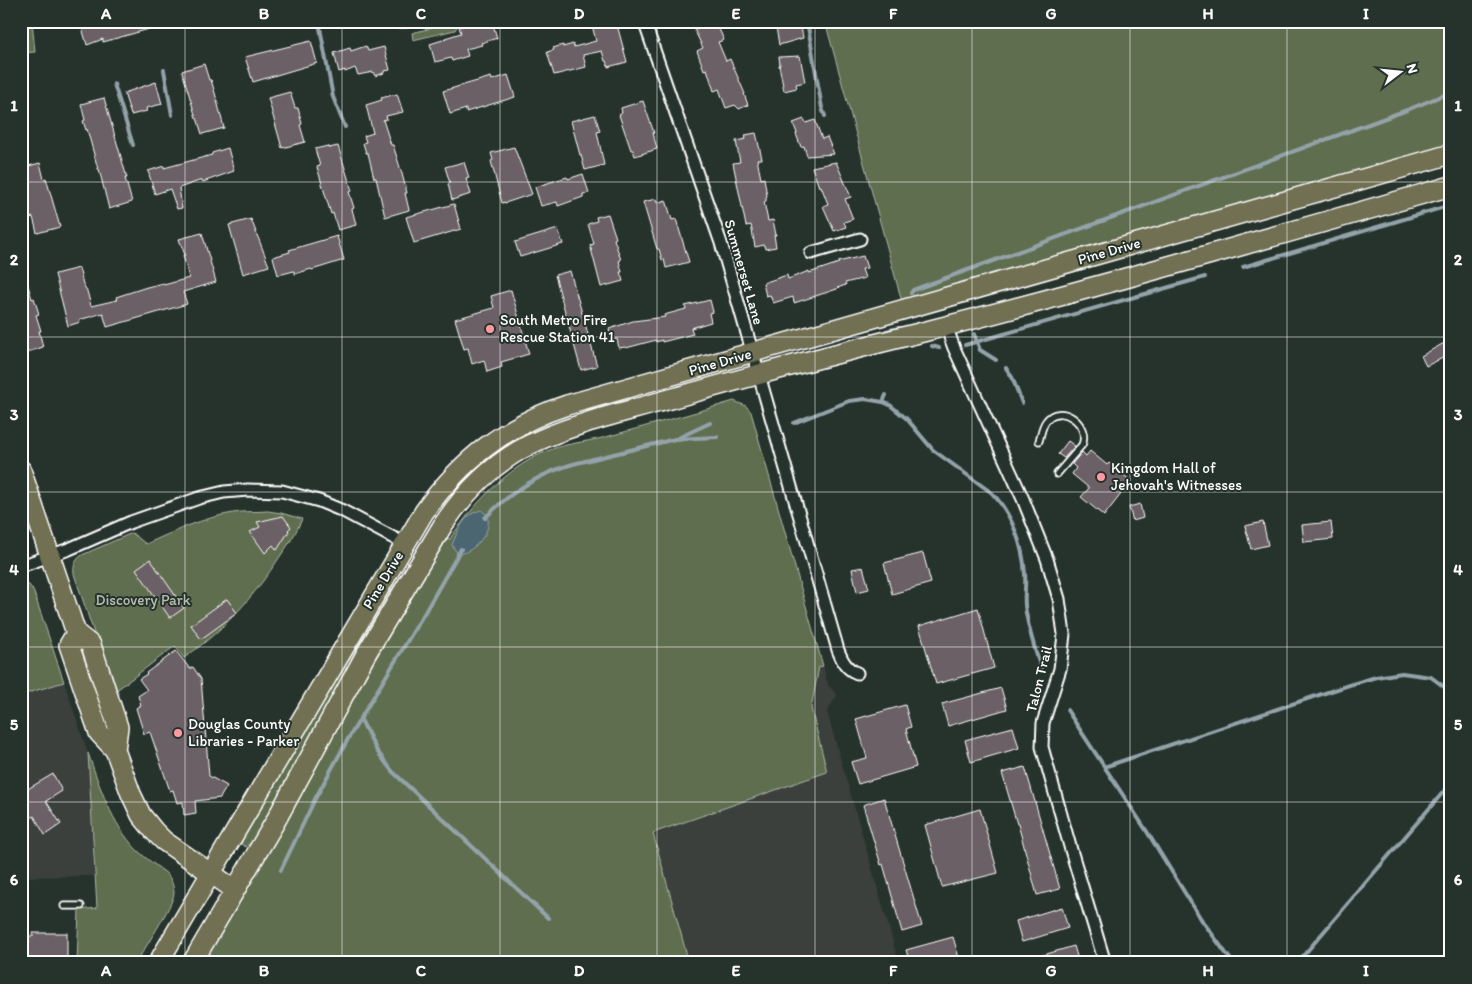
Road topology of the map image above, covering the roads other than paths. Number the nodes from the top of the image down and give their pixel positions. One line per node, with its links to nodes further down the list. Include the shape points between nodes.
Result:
1 (381, 21): 2 (street)
2 (406, 21)
3 (644, 21): 9 (street, Summerset Lane, via 715,224)
4 (1451, 154): 9 (main road, Pine Drive)
5 (1451, 186): 8 (main road, Pine Drive)
6 (860, 239): 7 (street)
7 (811, 252)
8 (946, 326): 10 (main road, Pine Drive); 24 (street, Talon Trail, via 1023,499 1059,599 1064,634 1062,652 1043,723 1042,747)
9 (752, 353): 10 (street, Summerset Lane); 14 (main road, Pine Drive, via 567,405 509,430 456,473 428,506)
10 (759, 374): 17 (street, Summerset Lane, via 838,650 846,665); 19 (main road, Pine Drive, via 559,432 510,456 476,485 448,517 414,572)
11 (1039, 440): 13 (lane, via 1048,418 1059,414 1072,416 1082,426 1082,445)
12 (21, 470): 15 (main road)
13 (1057, 474)
14 (405, 544): 15 (street, via 319,500 282,491 248,490 199,498); 18 (main road, Pine Drive)
15 (50, 556): 16 (street); 18 (main road, via 76,633 69,645 99,733 115,750 138,810 164,841)
16 (21, 566)
17 (856, 673)
18 (211, 873): 19 (main road); 22 (main road, Pine Drive)
19 (235, 890): 23 (main road, Pine Drive)
20 (64, 906): 21 (lane)
21 (81, 906)
22 (158, 963)
23 (192, 963)
24 (1105, 963)

